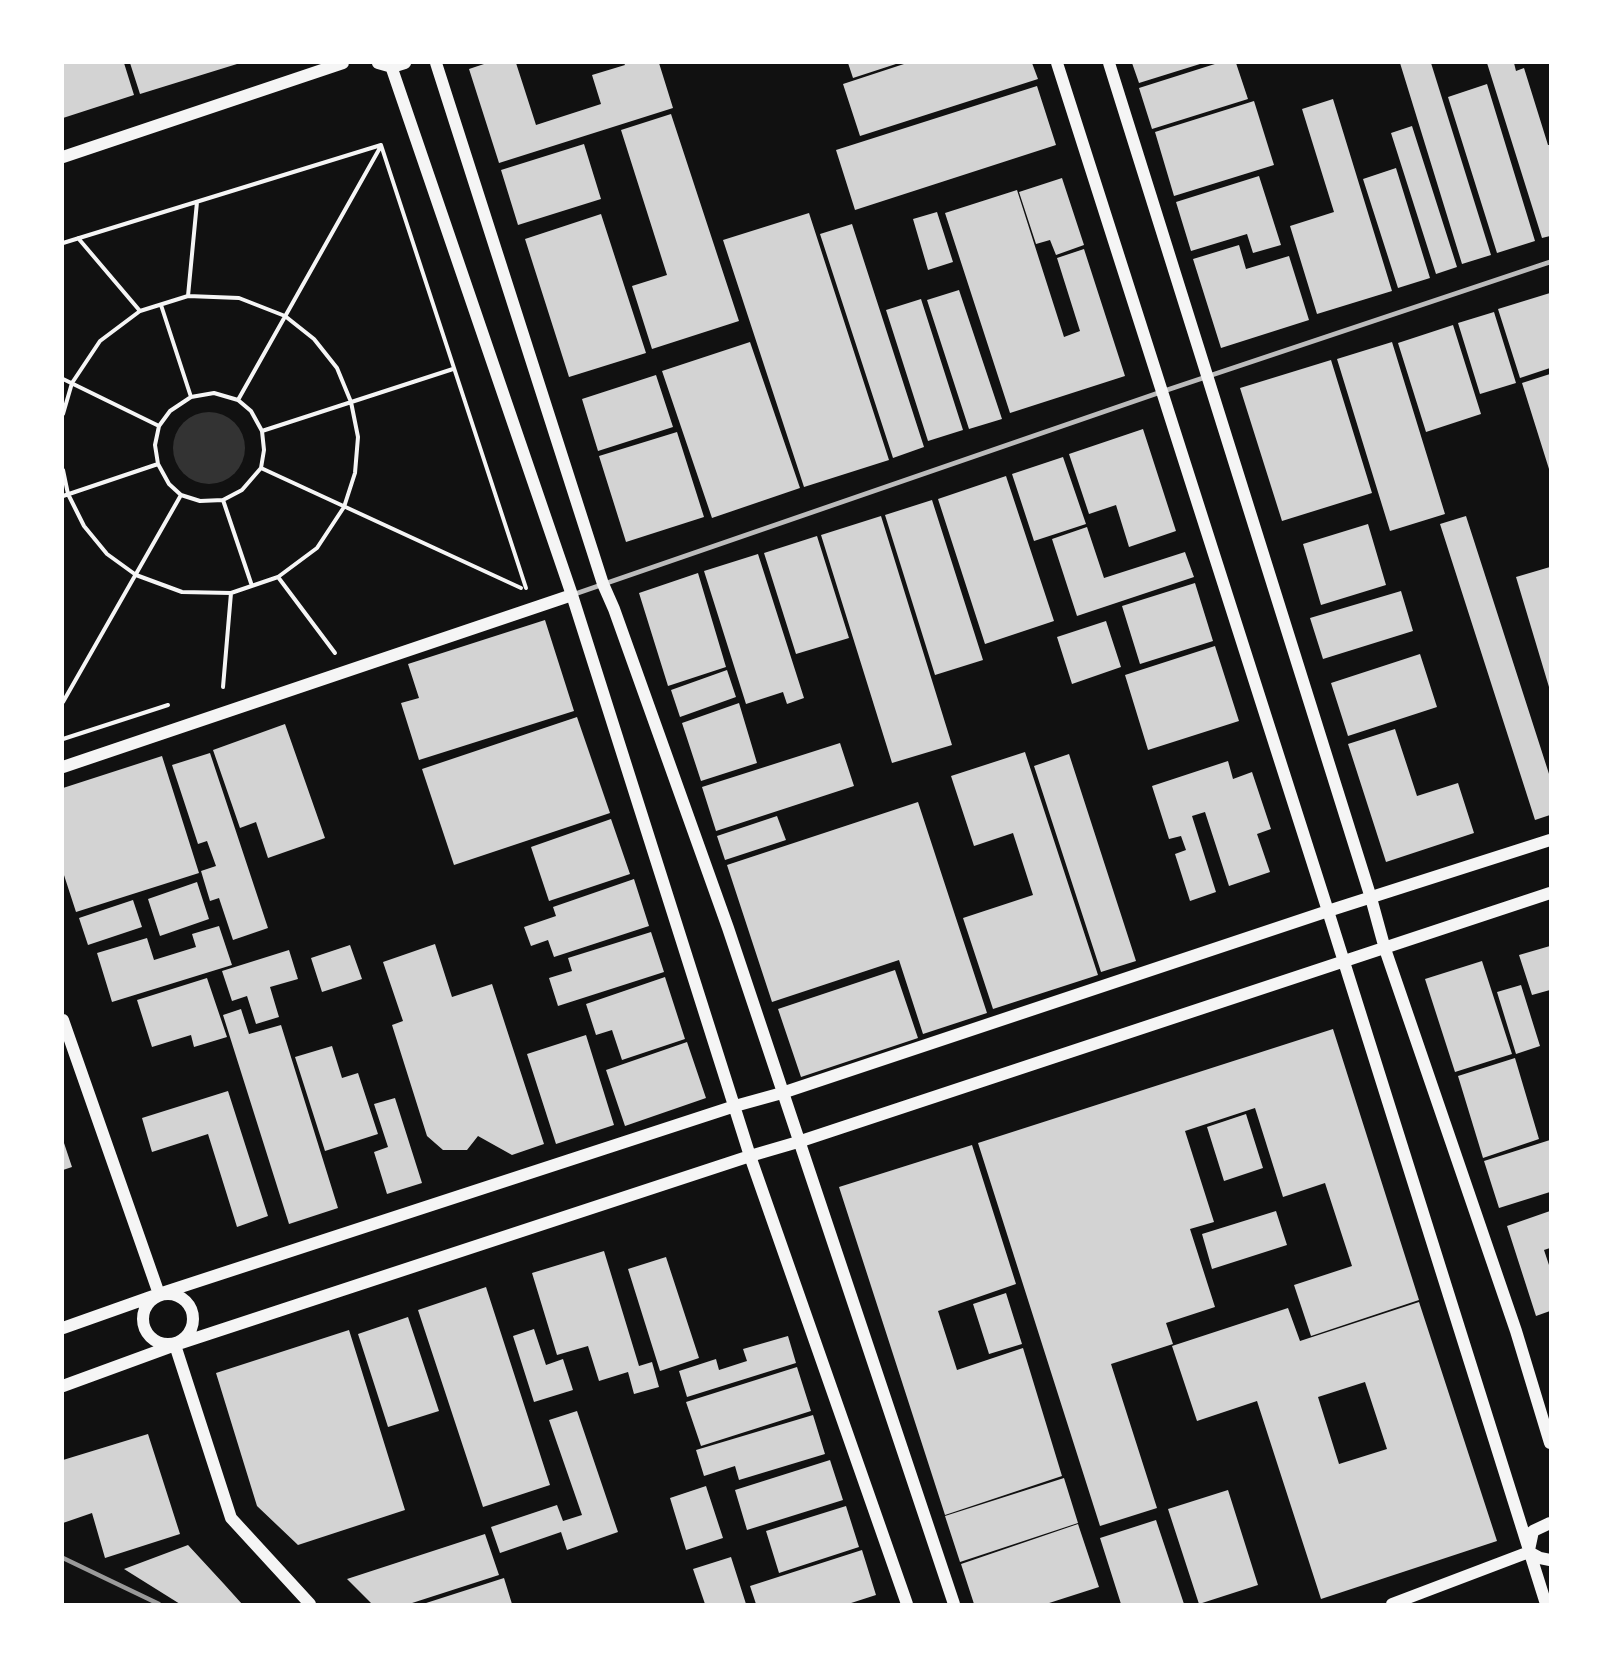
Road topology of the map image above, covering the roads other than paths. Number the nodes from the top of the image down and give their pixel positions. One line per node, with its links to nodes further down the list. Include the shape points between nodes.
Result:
1 (343, 63): 8 (main road)
2 (378, 63): 7 (main road)
3 (405, 63): 7 (main road)
4 (436, 63): 12 (main road)
5 (1057, 63): 11 (main road)
6 (1109, 63): 10 (main road)
7 (391, 65): 13 (main road)
8 (63, 157)
9 (1550, 262): 10 (street)
10 (1208, 377): 11 (street); 17 (main road)
11 (1161, 392): 12 (street); 18 (main road)
12 (603, 584): 13 (street); 22 (main road, via 728,927)
13 (572, 595): 14 (main road); 23 (main road)
14 (63, 767)
15 (1550, 840): 17 (main road)
16 (1550, 893): 19 (main road)
17 (1371, 898): 18 (main road); 19 (main road)
18 (1328, 911): 20 (main road); 22 (main road)
19 (1385, 949): 20 (main road); 30 (main road, via 1516,1331)
20 (1342, 962): 24 (main road); 32 (main road)
21 (63, 1020): 26 (main road)
22 (782, 1093): 23 (main road); 24 (main road)
23 (735, 1106): 25 (main road); 26 (main road)
24 (798, 1142): 25 (main road); 36 (main road)
25 (750, 1156): 28 (main road); 35 (main road)
26 (159, 1294): 27 (main road); 28 (main road, via 144,1307 143,1327 155,1342); 28 (main road, via 180,1295 193,1311 191,1332)
27 (63, 1328)
28 (175, 1345): 29 (main road); 34 (main road, via 231,1518)
29 (63, 1386)
30 (1550, 1443)
31 (1550, 1523): 32 (main road, via 1533,1531)
32 (1529, 1552): 33 (main road); 37 (main road); 38 (main road)
33 (1550, 1560)
34 (310, 1604)
35 (907, 1604)
36 (954, 1604)
37 (1392, 1604)
38 (1546, 1604)

